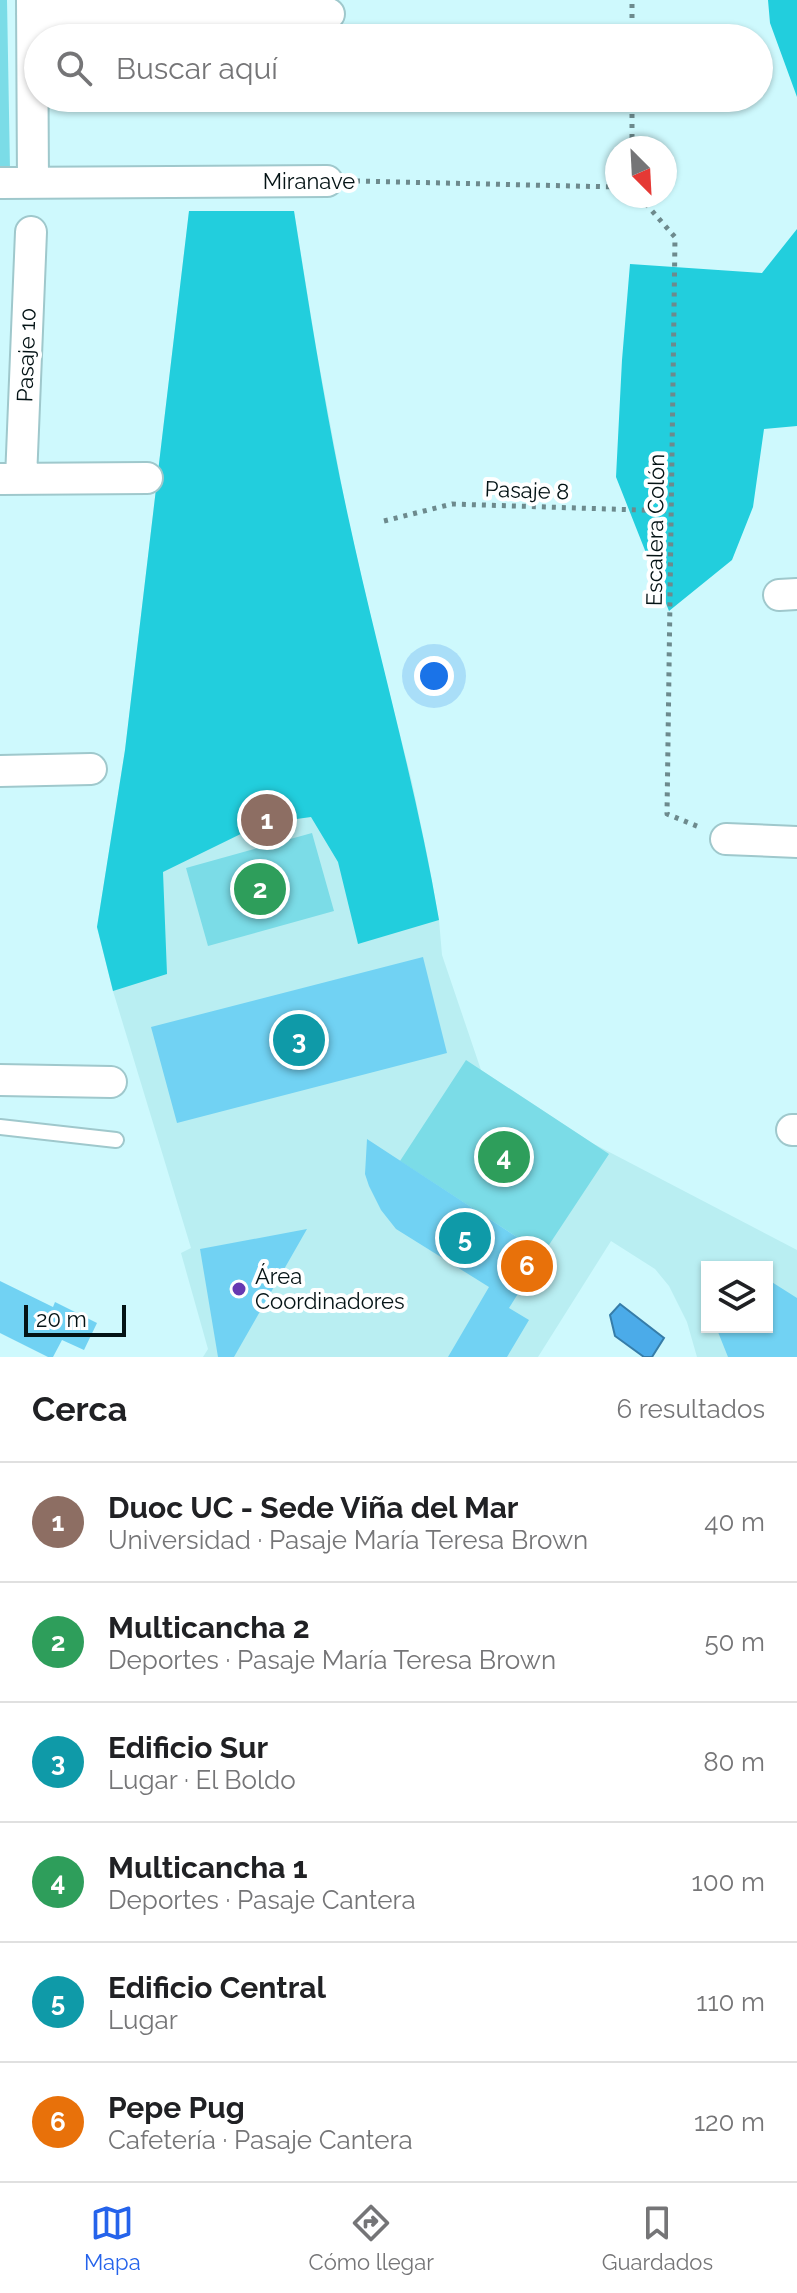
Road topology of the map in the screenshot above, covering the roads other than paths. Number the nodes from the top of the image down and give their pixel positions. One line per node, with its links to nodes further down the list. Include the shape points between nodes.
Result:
1 (32, 7): 2 (street)
2 (329, 14)
3 (33, 112): 6 (street)
4 (327, 181): 6 (street, Miranave)
5 (0, 183): 6 (street, Miranave)
6 (33, 183)
7 (31, 232): 9 (street, Pasaje 10)
8 (147, 478): 9 (street)
9 (10, 479)
10 (91, 769): 11 (street)
11 (0, 771)
12 (726, 839): 13 (street)
13 (797, 842)
14 (0, 1080): 15 (street)
15 (111, 1082)
16 (0, 1127): 17 (lane)
17 (116, 1140)

